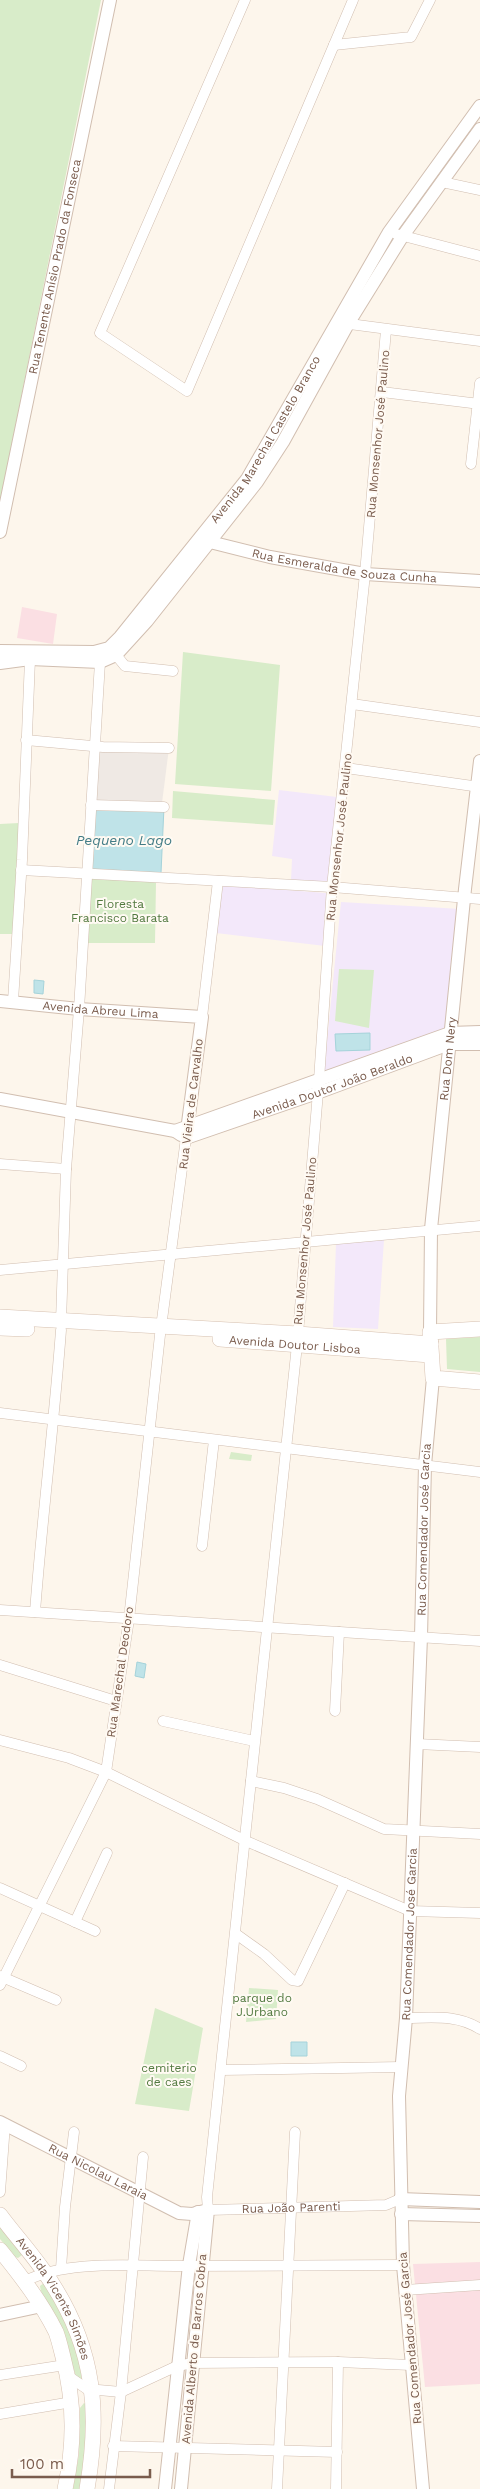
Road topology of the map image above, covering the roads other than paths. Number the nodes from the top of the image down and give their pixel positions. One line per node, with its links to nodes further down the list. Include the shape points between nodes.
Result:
1 (110, 0): 23 (street, Rua Tenente Anísio Prado da Fonseca)
2 (245, 0): 5 (street, via 100,332 187,391)
3 (353, 0): 5 (street)
4 (430, 0): 5 (street, via 411,37)
5 (334, 45)
6 (480, 106): 10 (street, Avenida Marechal Castelo Branco)
7 (480, 129): 8 (street, Avenida Marechal Castelo Branco)
8 (442, 182): 9 (street); 11 (street, Avenida Marechal Castelo Branco)
9 (480, 190)
10 (389, 232): 11 (street); 13 (street, Avenida Marechal Castelo Branco)
11 (402, 237): 12 (street); 13 (street, Avenida Marechal Castelo Branco)
12 (480, 256)
13 (343, 323): 14 (street); 16 (street, Avenida Marechal Castelo Branco); 18 (street, Avenida Marechal Castelo Branco)
14 (386, 330): 15 (street); 19 (street, Rua Monsenhor José Paulino)
15 (480, 341)
16 (302, 382): 18 (street); 21 (street, Avenida Marechal Castelo Branco)
17 (480, 383): 20 (street)
18 (315, 385): 21 (street, Avenida Marechal Castelo Branco)
19 (382, 392): 20 (street); 26 (street, Rua Monsenhor José Paulino)
20 (479, 404): 22 (street)
21 (278, 440): 24 (street, Avenida Marechal Castelo Branco, via 257,482); 25 (street, Avenida Marechal Castelo Branco)
22 (471, 464)
23 (0, 532)
24 (210, 542): 25 (street, Avenida Marechal Castelo Branco); 26 (street, Rua Esmeralda de Souza Cunha, via 270,558); 29 (street, Avenida Marechal Castelo Branco)
25 (188, 552): 28 (street, Avenida Marechal Castelo Branco, via 109,648 94,652)
26 (365, 574): 27 (street, Rua Esmeralda de Souza Cunha); 34 (street, Rua Monsenhor José Paulino)
27 (480, 581)
28 (0, 651)
29 (116, 655): 31 (street, Avenida Marechal Castelo Branco); 33 (street, via 125,666)
30 (30, 659): 31 (street, Avenida Marechal Castelo Branco); 32 (street, Avenida Marechal Castelo Branco); 36 (street)
31 (100, 662): 37 (street)
32 (0, 663)
33 (173, 671)
34 (352, 704): 35 (street); 39 (street, Rua Monsenhor José Paulino)
35 (480, 722)
36 (26, 740): 37 (street); 44 (street)
37 (95, 746): 38 (street); 42 (street)
38 (169, 748)
39 (346, 768): 41 (street); 47 (street, Rua Monsenhor José Paulino)
40 (479, 768): 41 (street, Rua Dom Nery)
41 (478, 787): 48 (street, Rua Dom Nery)
42 (91, 805): 43 (street); 45 (street)
43 (164, 807)
44 (21, 870): 45 (street); 50 (street)
45 (87, 873): 46 (street); 51 (street)
46 (218, 881): 47 (street); 52 (street, Rua Vieira de Carvalho)
47 (332, 886): 48 (street); 56 (street, Rua Monsenhor José Paulino)
48 (464, 898): 49 (street); 54 (street, Rua Dom Nery)
49 (480, 899)
50 (6, 1001): 51 (street, Avenida Abreu Lima)
51 (79, 1009): 52 (street, Avenida Abreu Lima); 60 (street)
52 (202, 1016): 61 (street, Rua Vieira de Carvalho)
53 (480, 1032): 54 (street, Avenida Doutor João Beraldo)
54 (450, 1039): 55 (street, Avenida Doutor João Beraldo); 56 (street, Avenida Doutor João Beraldo); 57 (street, Avenida Doutor João Beraldo); 65 (street, Rua Dom Nery)
55 (480, 1044)
56 (319, 1080): 57 (street, Rua Monsenhor José Paulino); 59 (street, Avenida Doutor João Beraldo)
57 (318, 1093): 59 (street, Avenida Doutor João Beraldo); 66 (street, Rua Monsenhor José Paulino)
58 (0, 1099): 60 (street)
59 (249, 1111): 61 (street, Avenida Doutor João Beraldo)
60 (71, 1113): 61 (street); 63 (street)
61 (183, 1132): 67 (street, Rua Vieira de Carvalho)
62 (0, 1164): 63 (street)
63 (66, 1169): 68 (street)
64 (480, 1226): 65 (street)
65 (431, 1229): 66 (street); 76 (street, Rua Dom Nery)
66 (304, 1243): 67 (street); 75 (street, Rua Monsenhor José Paulino)
67 (172, 1255): 68 (street); 74 (street, Rua Vieira de Carvalho)
68 (64, 1264): 69 (street); 71 (street)
69 (0, 1270)
70 (0, 1317): 71 (main road, Avenida Doutor Lisboa)
71 (61, 1326): 72 (main road, Avenida Doutor Lisboa); 74 (main road, Avenida Doutor Lisboa); 80 (street)
72 (0, 1328)
73 (480, 1329): 76 (main road, Avenida Doutor Lisboa)
74 (161, 1331): 75 (main road, Avenida Doutor Lisboa); 81 (street, Rua Marechal Deodoro)
75 (297, 1339): 76 (main road, Avenida Doutor Lisboa); 83 (street, Rua Monsenhor José Paulino)
76 (430, 1344): 77 (main road)
77 (433, 1378): 78 (main road); 84 (street, Rua Comendador José Garcia)
78 (480, 1382)
79 (0, 1413): 80 (street)
80 (55, 1420): 81 (street); 88 (street, via 42,1518)
81 (151, 1432): 82 (street); 89 (street, Rua Marechal Deodoro)
82 (214, 1440): 83 (street); 86 (street)
83 (286, 1448): 84 (street); 90 (street, Rua Monsenhor José Paulino)
84 (425, 1465): 85 (street); 92 (street, Rua Comendador José Garcia)
85 (480, 1472)
86 (202, 1546)
87 (0, 1610): 88 (street)
88 (35, 1612): 89 (street)
89 (129, 1619): 90 (street); 95 (street, Rua Marechal Deodoro)
90 (268, 1627): 91 (street); 99 (street, Rua Monsenhor José Paulino)
91 (340, 1632): 92 (street); 96 (street)
92 (421, 1637): 93 (street); 100 (street, Rua Comendador José Garcia)
93 (480, 1641)
94 (0, 1665): 95 (street)
95 (116, 1701): 102 (street, Rua Marechal Deodoro)
96 (335, 1711)
97 (163, 1721): 99 (street)
98 (0, 1740): 102 (street, via 69,1758)
99 (254, 1741): 103 (street, Rua Monsenhor José Paulino)
100 (417, 1744): 101 (street); 104 (street, Rua Comendador José Garcia)
101 (480, 1747)
102 (106, 1772): 106 (street); 110 (street, Rua Marechal Deodoro)
103 (251, 1781): 104 (street, via 317,1799 384,1829); 106 (street, Rua Monsenhor José Paulino)
104 (413, 1831): 105 (street); 111 (street, Rua Comendador José Garcia)
105 (480, 1834)
106 (246, 1841): 108 (street); 115 (street, Rua Monsenhor José Paulino)
107 (107, 1853): 113 (street)
108 (345, 1883): 111 (street); 115 (street, via 296,1982)
109 (0, 1888): 110 (street)
110 (39, 1906): 113 (street); 116 (street, Rua Marechal Deodoro)
111 (410, 1911): 112 (street); 118 (street, Rua Comendador José Garcia)
112 (480, 1913)
113 (75, 1922): 114 (street)
114 (95, 1932)
115 (236, 1934): 123 (street, Rua Monsenhor José Paulino)
116 (1, 1979): 117 (street)
117 (56, 2000)
118 (406, 2018): 119 (street, via 451,2017); 122 (street, Rua Comendador José Garcia)
119 (480, 2029)
120 (0, 2056): 121 (street)
121 (22, 2066)
122 (401, 2067): 123 (street); 131 (street, Rua Comendador José Garcia)
123 (221, 2070): 134 (street, Rua Monsenhor José Paulino)
124 (2, 2123): 128 (street, Rua Nicolau Laraia); 129 (street)
125 (74, 2132): 128 (street)
126 (295, 2132): 135 (street)
127 (144, 2157): 130 (street)
128 (71, 2159): 130 (street, Rua Nicolau Laraia); 145 (street)
129 (0, 2192)
130 (139, 2193): 134 (street, Rua Nicolau Laraia, via 179,2213); 144 (street)
131 (400, 2199): 132 (street); 133 (street, Rua João Parenti); 136 (street, Rua Comendador José Garcia)
132 (480, 2202)
133 (386, 2205): 135 (street, Rua João Parenti); 136 (street)
134 (205, 2206): 135 (street, Rua João Parenti); 140 (street, Avenida Alberto de Barros Cobra); 141 (street, Avenida Alberto de Barros Cobra)
135 (292, 2206): 142 (street)
136 (401, 2214): 138 (street); 143 (street, Rua Comendador José Garcia)
137 (0, 2215): 146 (main road, Avenida Vicente Simões)
138 (480, 2216)
139 (0, 2250): 147 (main road, Avenida Vicente Simões)
140 (189, 2265): 141 (street); 144 (street); 156 (street, Avenida Alberto de Barros Cobra)
141 (202, 2265): 142 (street); 154 (street, Avenida Alberto de Barros Cobra)
142 (288, 2265): 143 (street); 152 (street)
143 (403, 2265): 149 (street, Rua Comendador José Garcia)
144 (132, 2266): 145 (street); 160 (street)
145 (61, 2269): 146 (street)
146 (43, 2272): 147 (street); 159 (main road, Avenida Vicente Simões, via 63,2300 74,2325)
147 (25, 2281): 150 (main road, Avenida Vicente Simões)
148 (480, 2285): 149 (street)
149 (405, 2290): 155 (street, Rua Comendador José Garcia)
150 (42, 2306): 151 (street); 157 (main road, Avenida Vicente Simões, via 57,2334)
151 (0, 2314)
152 (282, 2362): 153 (street); 154 (street); 166 (street)
153 (338, 2362): 155 (street); 167 (street)
154 (193, 2363): 156 (street); 164 (street, Avenida Alberto de Barros Cobra)
155 (411, 2365): 175 (street, Rua Comendador José Garcia)
156 (177, 2366): 160 (street); 165 (street, Avenida Alberto de Barros Cobra)
157 (66, 2371): 158 (street); 159 (street, Avenida Vicente Simões, via 80,2387); 161 (main road, Avenida Vicente Simões)
158 (0, 2374)
159 (93, 2390): 160 (street); 169 (main road, Avenida Vicente Simões, via 94,2426)
160 (121, 2392): 163 (street)
161 (72, 2402): 162 (street); 168 (main road, Avenida Vicente Simões, via 72,2460)
162 (0, 2414)
163 (113, 2446): 165 (street); 170 (street)
164 (185, 2448): 165 (street); 166 (street); 172 (street, Avenida Alberto de Barros Cobra)
165 (170, 2449): 171 (street, Avenida Alberto de Barros Cobra)
166 (278, 2450): 167 (street); 173 (street)
167 (336, 2452): 174 (street)
168 (65, 2489)
169 (87, 2489)
170 (109, 2489)
171 (165, 2489)
172 (182, 2489)
173 (276, 2489)
174 (336, 2489)
175 (423, 2489)

